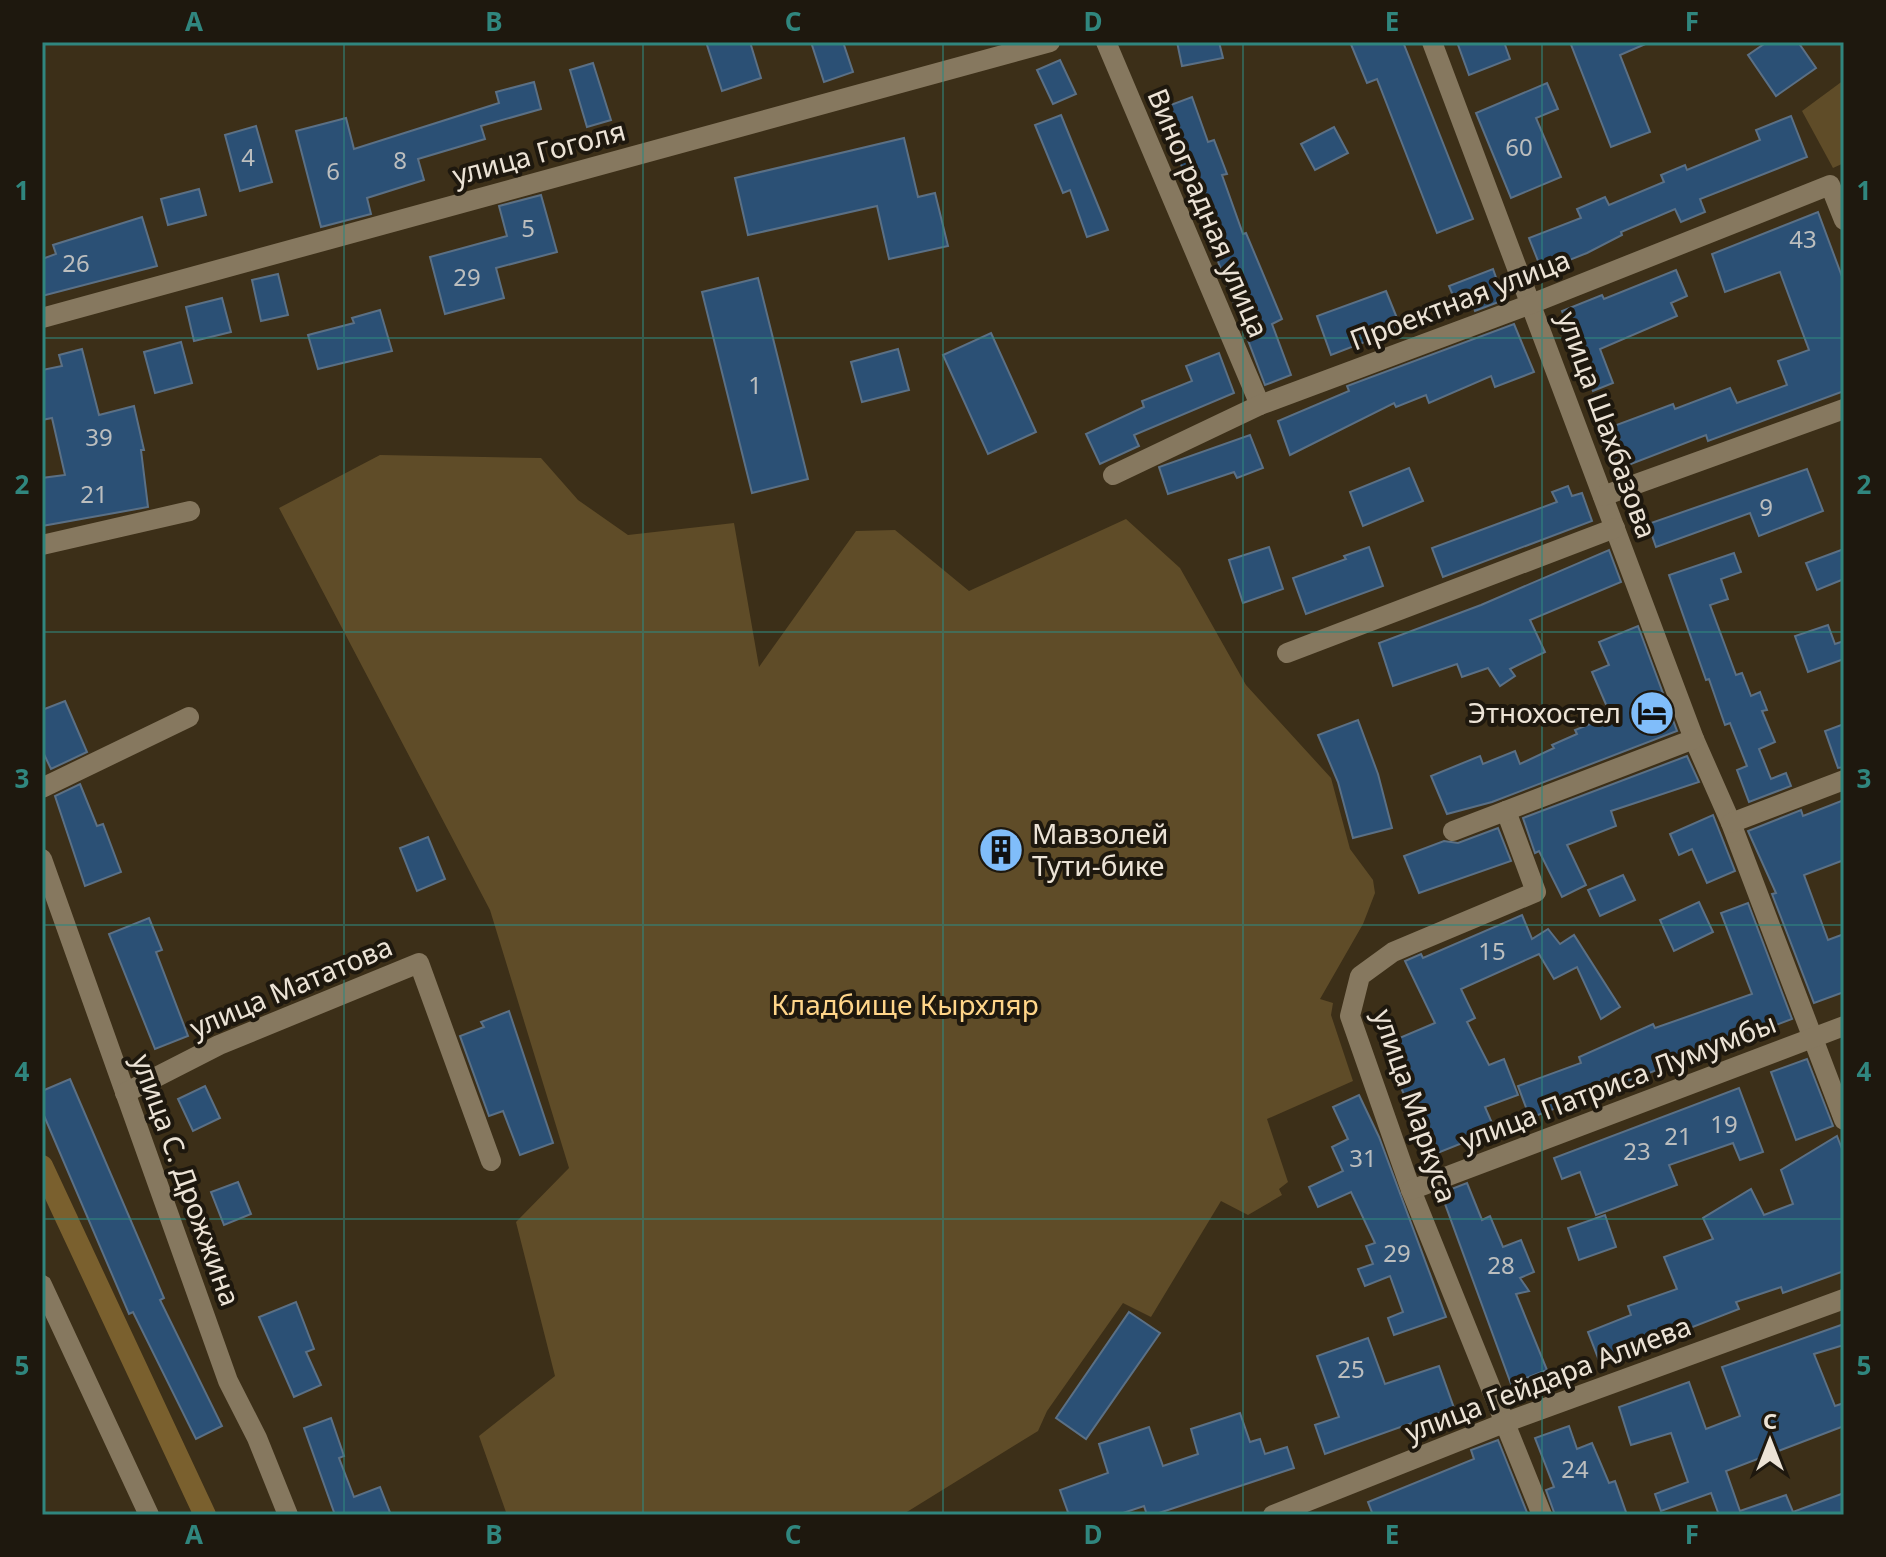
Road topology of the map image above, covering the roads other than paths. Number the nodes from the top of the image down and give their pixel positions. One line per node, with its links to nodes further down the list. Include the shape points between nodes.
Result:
1 (1050, 42): 6 (street, улица Гоголя)
2 (1106, 42): 7 (street, Виноградная улица)
3 (1432, 42): 5 (street, улица Шахбазова)
4 (1844, 220): 5 (street, Проектная улица, via 1830,185)
5 (1531, 304): 7 (street, Проектная улица); 10 (street, улица Шахбазова)
6 (42, 318)
7 (1260, 405): 9 (street, Проектная улица)
8 (1844, 409): 10 (street)
9 (1113, 475)
10 (1603, 496): 12 (street, улица Шахбазова)
11 (190, 511): 13 (street)
12 (1615, 528): 14 (street); 16 (street, улица Шахбазова)
13 (42, 545)
14 (1287, 653)
15 (189, 717): 18 (street)
16 (1694, 739): 19 (street); 20 (street, улица Шахбазова)
17 (1844, 780): 20 (street)
18 (42, 788)
19 (1506, 811): 21 (street); 28 (street, улица Маркуса, via 1536,892 1393,952 1360,976 1350,1016)
20 (1731, 823): 24 (street, улица Шахбазова)
21 (1453, 831)
22 (42, 859): 25 (street, улица С. Дрожжина)
23 (1844, 1026): 24 (street, улица Патриса Лумумбы)
24 (1813, 1038): 26 (street, улица Шахбазова); 28 (street, улица Патриса Лумумбы)
25 (125, 1093): 27 (street, улица Мататова, via 219,1045 419,963); 33 (street, улица С. Дрожжина, via 228,1381)
26 (1844, 1120)
27 (491, 1161)
28 (1411, 1190): 31 (street, улица Маркуса)
29 (42, 1285): 32 (street)
30 (1844, 1299): 31 (street, улица Гейдара Алиева)
31 (1504, 1423): 34 (street, улица Гейдара Алиева); 35 (street, улица Маркуса)
32 (149, 1515)
33 (288, 1515)
34 (1273, 1515)
35 (1542, 1515)

